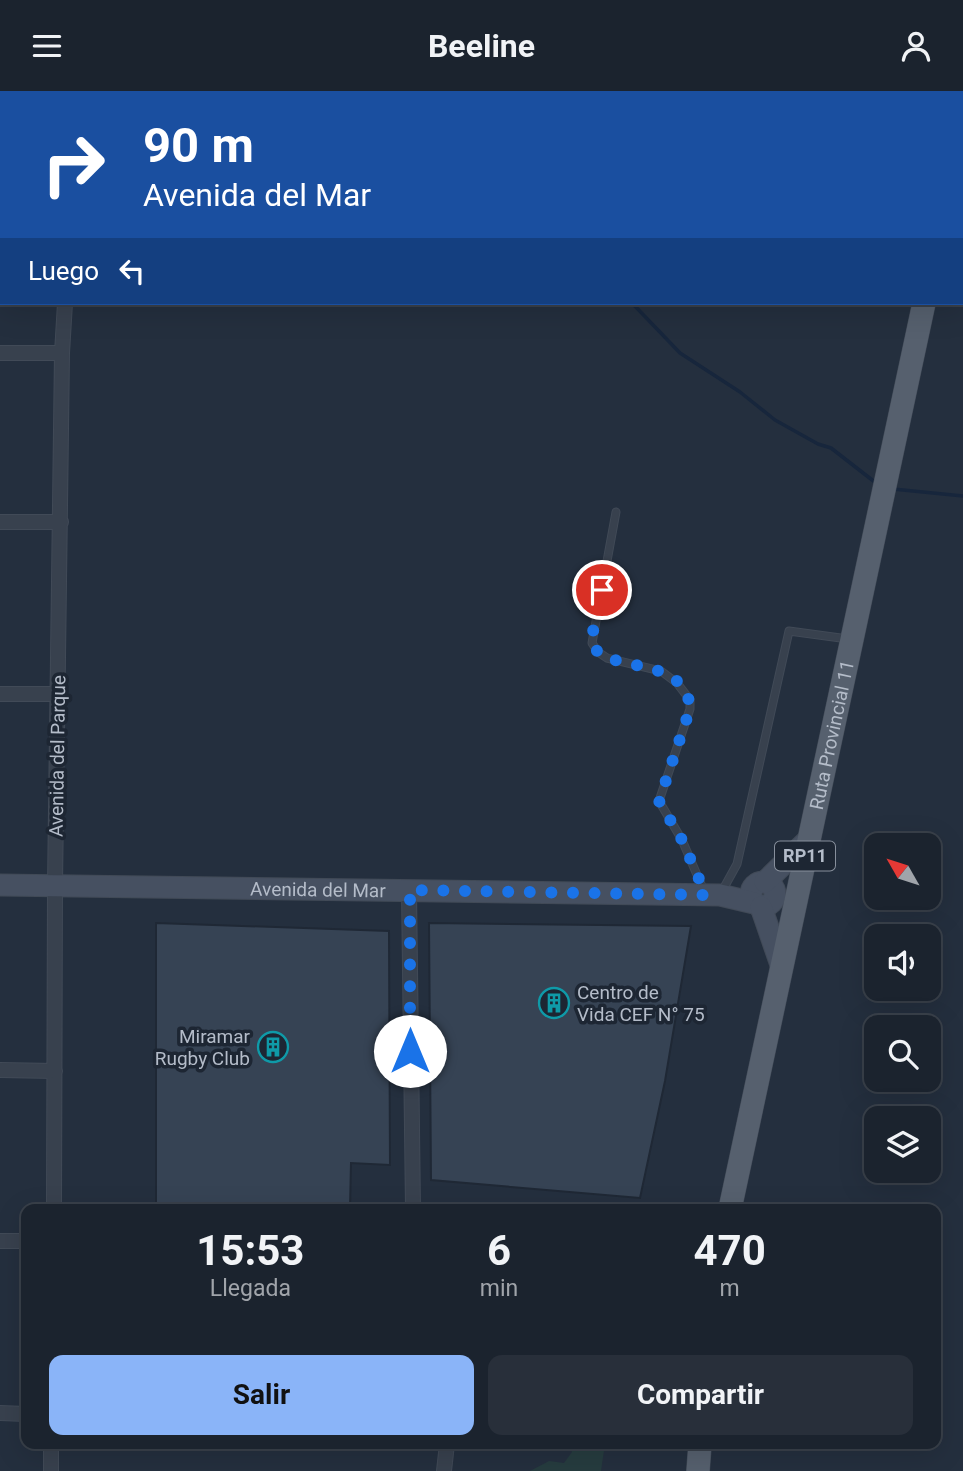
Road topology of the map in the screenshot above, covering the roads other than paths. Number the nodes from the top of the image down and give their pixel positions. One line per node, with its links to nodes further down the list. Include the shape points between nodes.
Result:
1 (65, 305): 3 (street, Avenida del Parque)
2 (924, 305): 8 (main road, Ruta Provincial 11 / RP11)
3 (62, 352): 4 (street); 7 (street, Avenida del Parque)
4 (0, 353)
5 (616, 512): 15 (lane, via 593,643 607,658 661,671 690,700 659,801)
6 (0, 522): 7 (street)
7 (61, 522): 10 (street, Avenida del Parque)
8 (852, 640): 11 (main road, Ruta Provincial 11 / RP11); 15 (lane, via 789,631 737,864)
9 (0, 694): 10 (street)
10 (59, 694): 13 (street, Avenida del Parque)
11 (808, 840): 16 (main road, Ruta Provincial 11 / RP11); 16 (main road, Avenida del Mar)
12 (0, 885): 13 (main road, Avenida del Mar)
13 (55, 885): 14 (main road, Avenida del Mar); 19 (street, Avenida del Parque)
14 (410, 890): 15 (main road, Avenida del Mar); 21 (street)
15 (713, 895): 16 (main road, Avenida del Mar)
16 (769, 895): 17 (main road, Ruta Provincial 11 / RP11); 17 (main road)
17 (781, 965): 22 (main road, Ruta Provincial 11 / RP11)
18 (0, 1070): 19 (street)
19 (55, 1070): 20 (street, Avenida del Parque)
20 (54, 1204)
21 (413, 1204)
22 (731, 1204)
23 (0, 1241): 24 (street)
24 (21, 1241)
25 (0, 1413): 26 (street)
26 (21, 1414)
27 (51, 1449): 30 (street)
28 (446, 1449): 31 (street)
29 (700, 1449): 32 (main road)
30 (51, 1471)
31 (444, 1471)
32 (698, 1471)

